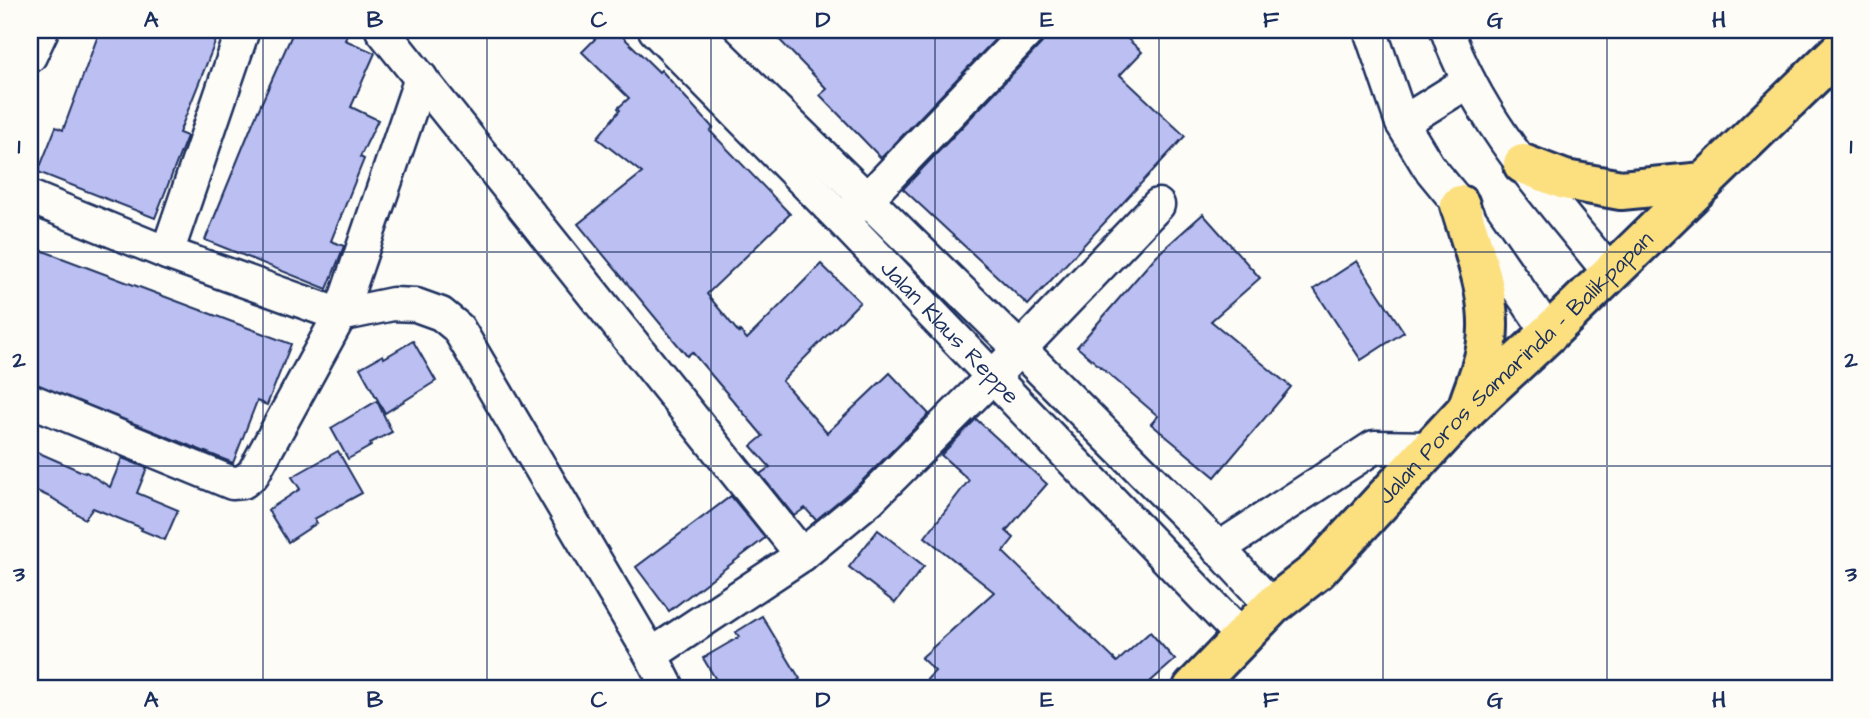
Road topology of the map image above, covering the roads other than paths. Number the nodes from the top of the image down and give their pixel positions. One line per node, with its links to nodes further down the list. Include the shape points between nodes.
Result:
1 (42, 30): 10 (street)
2 (243, 30): 21 (street)
3 (382, 30): 11 (street)
4 (655, 30): 8 (street, Jalan Klaus Reppe)
5 (1029, 30): 17 (street)
6 (1370, 30): 13 (street)
7 (1447, 30): 12 (street)
8 (701, 41): 17 (street, Jalan Klaus Reppe); 20 (street, Jalan Klaus Reppe)
9 (1840, 50): 15 (highway, Jalan Poros Samarinda - Balikpapan)
10 (30, 56)
11 (421, 78): 23 (street); 31 (street)
12 (1469, 81): 13 (street); 14 (street)
13 (1402, 123): 19 (street, via 1428,166)
14 (1523, 164): 15 (highway, via 1564,180 1621,190); 22 (street)
15 (1703, 182): 22 (highway, Jalan Poros Samarinda - Balikpapan)
16 (30, 197): 21 (street)
17 (868, 198): 20 (street); 25 (street, Jalan Klaus Reppe)
18 (1158, 205): 25 (street)
19 (1460, 205): 24 (street); 28 (highway, via 1487,308 1486,349)
20 (842, 220): 26 (street, Jalan Klaus Reppe)
21 (167, 253): 23 (street)
22 (1610, 273): 24 (highway, Jalan Poros Samarinda - Balikpapan)
23 (340, 315): 27 (street, via 253,474 243,482 232,483); 35 (street, via 393,304 416,306 441,314 458,328)
24 (1549, 332): 28 (highway, Jalan Poros Samarinda - Balikpapan)
25 (1020, 349): 26 (street); 30 (street, Jalan Klaus Reppe)
26 (993, 377): 31 (street, via 870,499); 32 (street, Jalan Klaus Reppe)
27 (30, 400)
28 (1468, 408): 29 (highway, Jalan Poros Samarinda - Balikpapan)
29 (1431, 448): 30 (street, via 1374,447); 33 (highway, Jalan Poros Samarinda - Balikpapan, via 1317,571)
30 (1213, 542): 32 (street); 33 (street, Jalan Klaus Reppe)
31 (802, 555): 35 (street)
32 (1176, 568): 34 (street, Jalan Klaus Reppe)
33 (1272, 606): 34 (highway, Jalan Poros Samarinda - Balikpapan)
34 (1242, 638): 37 (highway, Jalan Poros Samarinda - Balikpapan)
35 (651, 655): 36 (street)
36 (668, 688)
37 (1193, 688)

